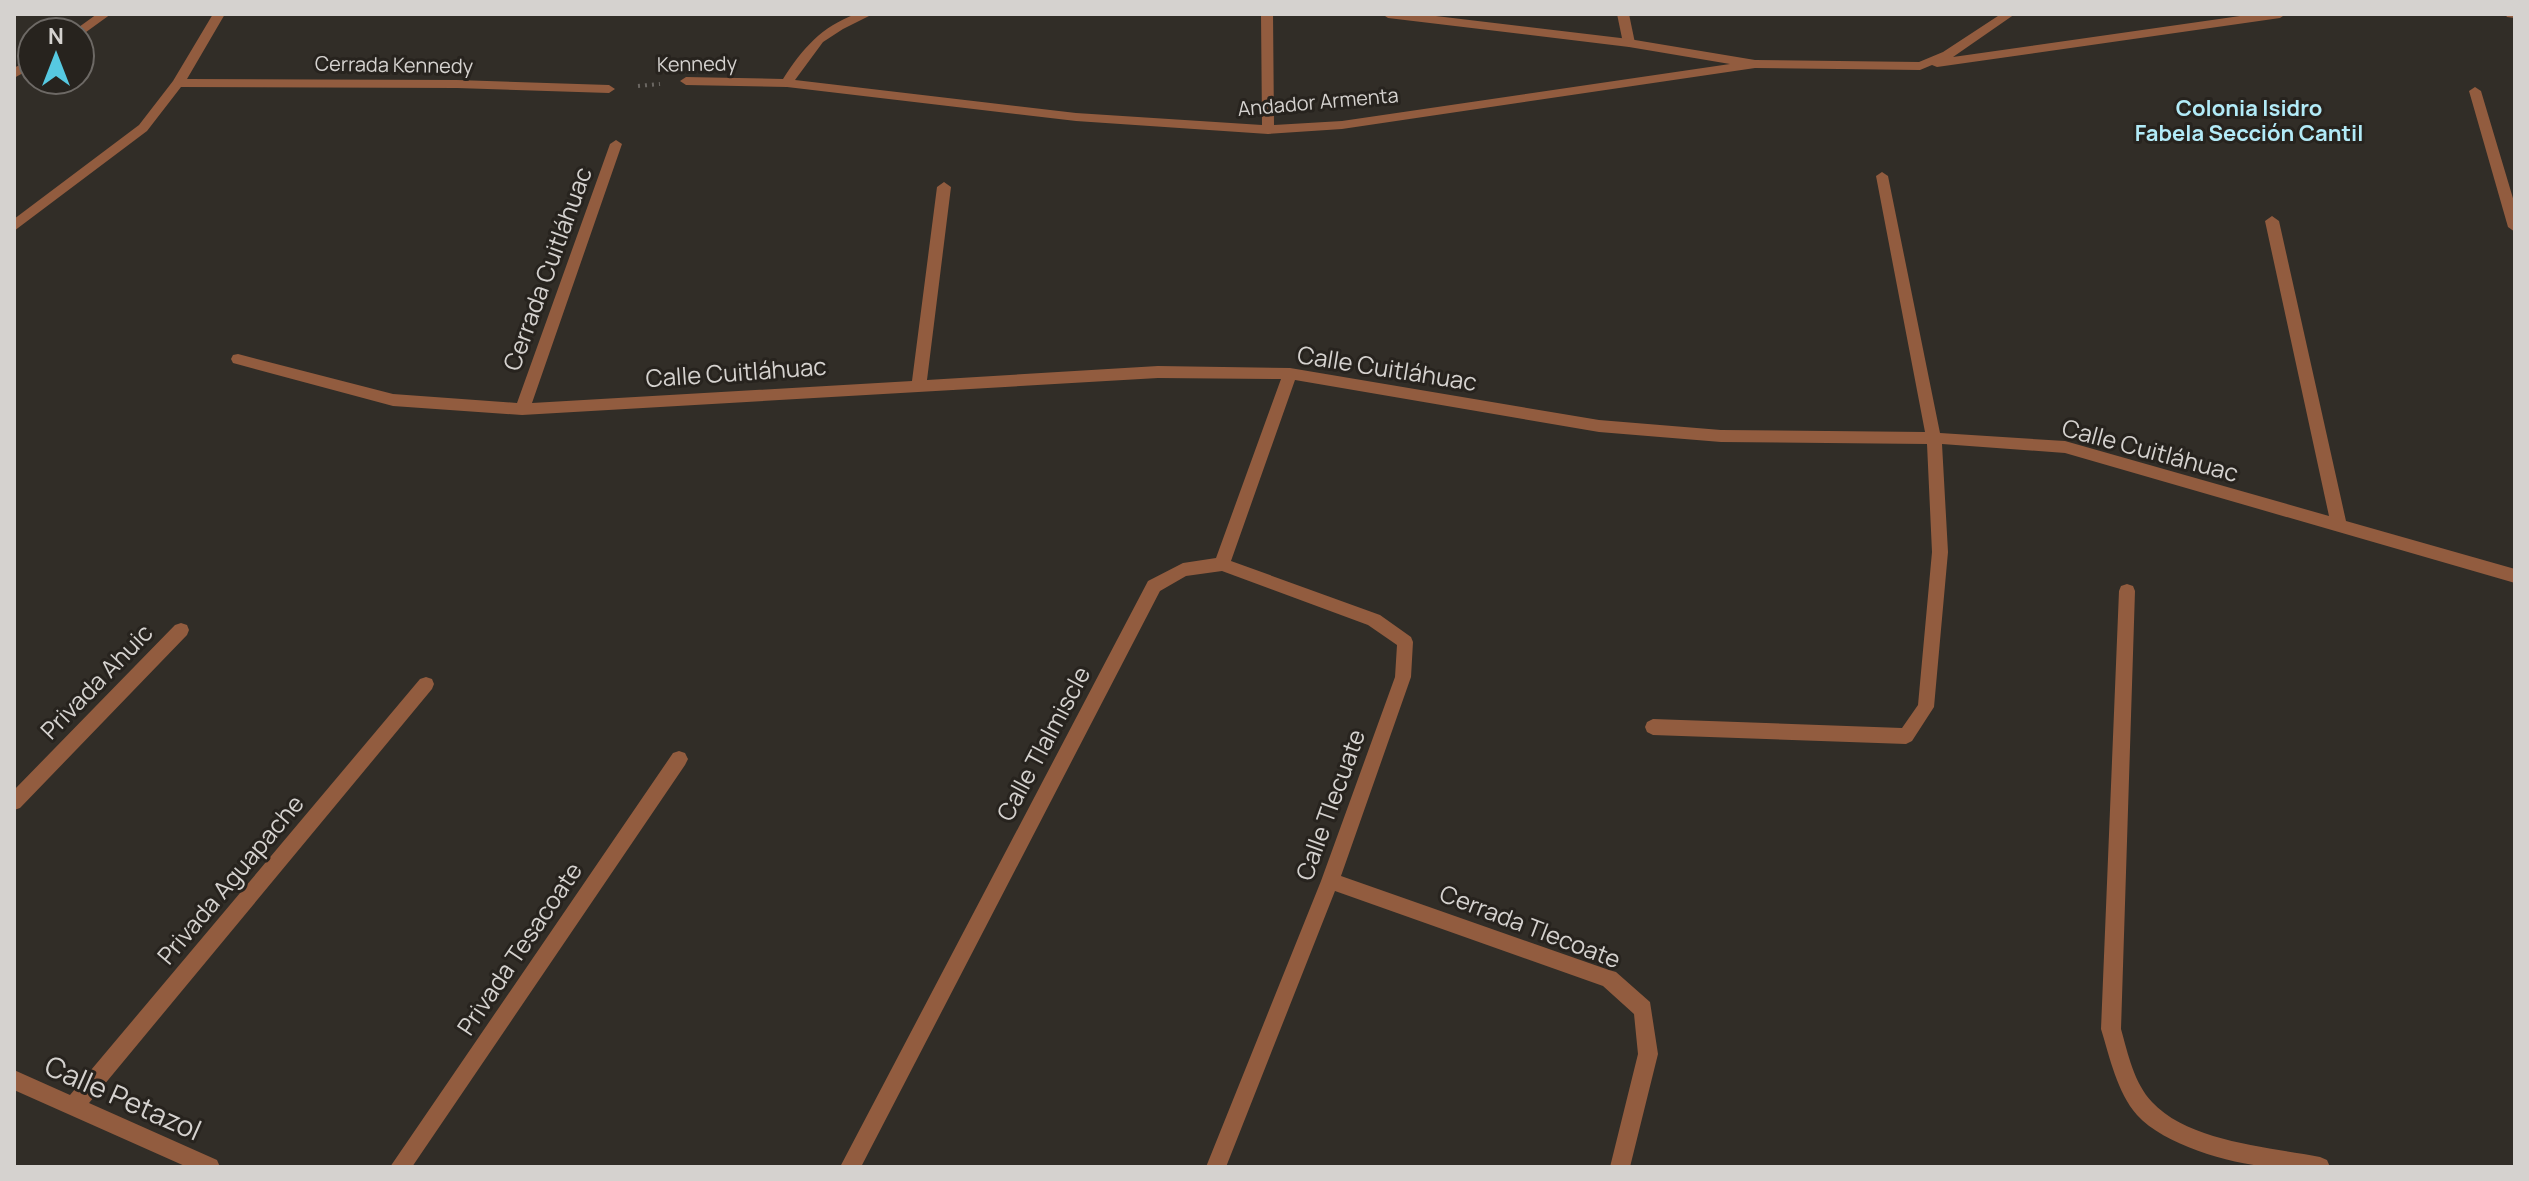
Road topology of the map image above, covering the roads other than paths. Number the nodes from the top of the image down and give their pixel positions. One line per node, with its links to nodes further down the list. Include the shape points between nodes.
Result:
1 (219, 14): 12 (street)
2 (867, 14): 13 (street, via 834,25 812,42)
3 (1267, 14): 16 (street)
4 (1388, 14): 8 (street)
5 (1623, 14): 8 (street)
6 (2009, 14): 10 (street, via 1947,55)
7 (2280, 14): 10 (street)
8 (1629, 43): 9 (street)
9 (1755, 64): 10 (street); 16 (street, Andador Armenta, via 1356,123)
10 (1920, 66)
11 (686, 81): 13 (street, Kennedy)
12 (178, 83): 14 (street, Cerrada Kennedy); 21 (street, via 143,128)
13 (787, 83): 16 (street, Andador Armenta, via 1090,118)
14 (609, 89)
15 (2475, 91): 22 (street)
16 (1268, 130)
17 (616, 144): 26 (street, Cerrada Cuitláhuac)
18 (1882, 176): 27 (street)
19 (944, 187): 25 (street)
20 (2272, 221): 28 (street)
21 (14, 226)
22 (2515, 227)
23 (238, 359): 26 (street, Calle Cuitláhuac, via 393,400)
24 (1290, 374): 25 (street, Calle Cuitláhuac, via 1158,372); 27 (street, Calle Cuitláhuac, via 1599,426 1721,436); 29 (street)
25 (919, 383): 26 (street, Calle Cuitláhuac)
26 (522, 409)
27 (1934, 438): 28 (street, Calle Cuitláhuac, via 2065,447); 34 (street, via 1940,552 1926,707 1906,736)
28 (2339, 526): 30 (street, Calle Cuitláhuac)
29 (1222, 564): 37 (street, Calle Tlecuate, via 1374,620 1405,642 1403,677); 42 (street, Calle Tlalmiscle, via 1183,570 1154,586)
30 (2515, 576)
31 (2127, 591): 45 (street, via 2111,1029 2122,1069 2145,1110 2179,1134)
32 (181, 630): 36 (street, Privada Ahuic)
33 (426, 684): 39 (street, Privada Aguapache)
34 (1653, 727)
35 (679, 759): 41 (street, Privada Tesacoate)
36 (14, 802)
37 (1330, 881): 43 (street, Calle Tlecuate); 44 (street, Cerrada Tlecoate, via 1609,979 1643,1009 1648,1054)
38 (14, 1080): 39 (street, Calle Petazol)
39 (73, 1107): 40 (street, Calle Petazol)
40 (210, 1167)
41 (400, 1167)
42 (850, 1167)
43 (1216, 1167)
44 (1620, 1167)
45 (2320, 1167)

